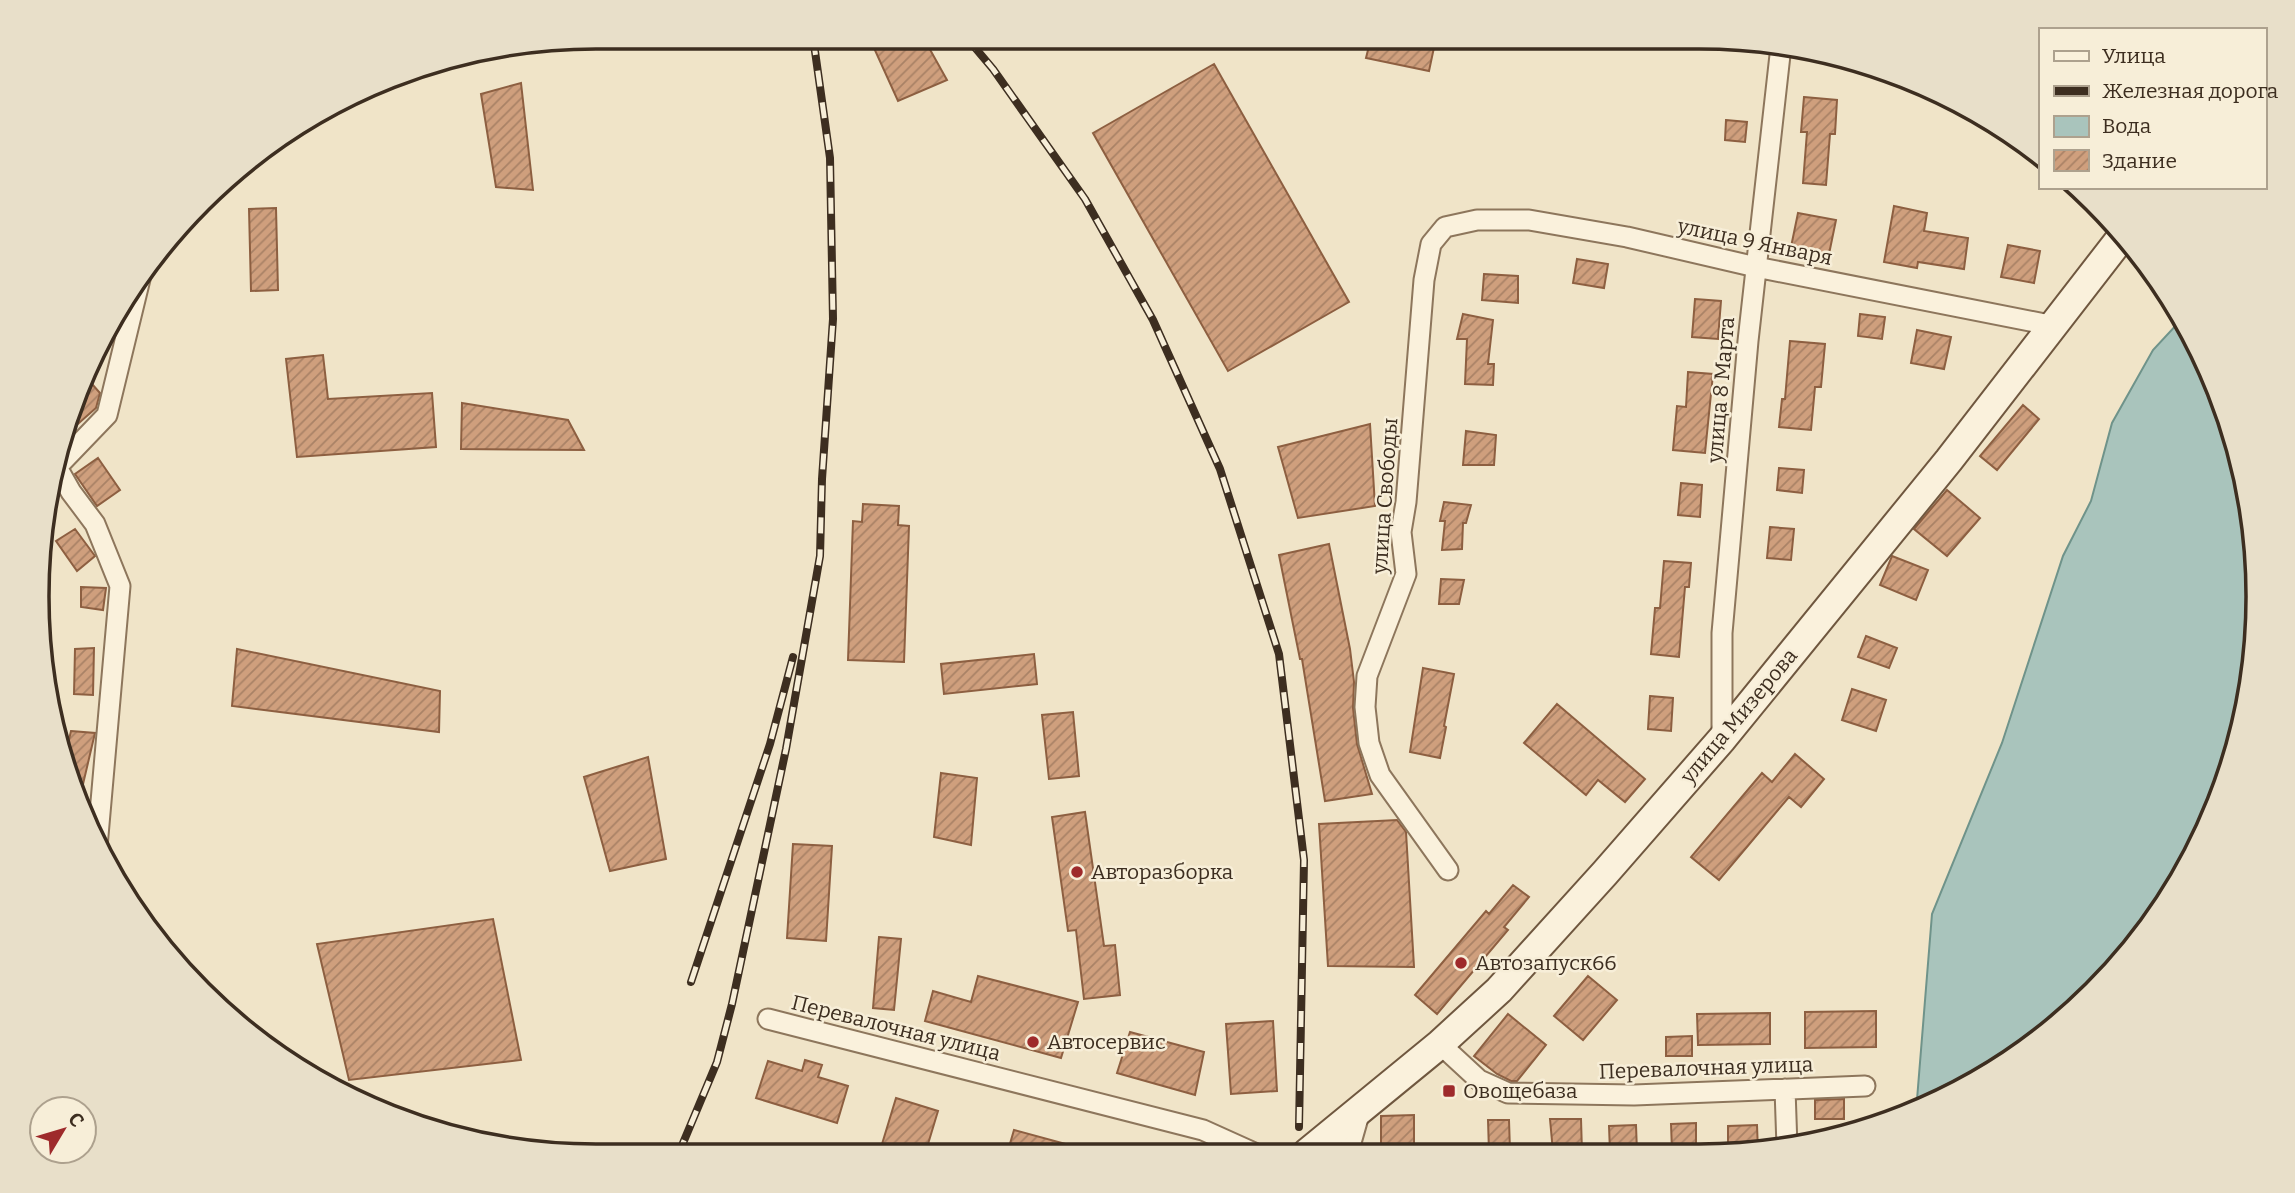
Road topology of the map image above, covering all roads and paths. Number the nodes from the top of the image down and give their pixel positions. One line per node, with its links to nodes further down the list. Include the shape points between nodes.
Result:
1 (1780, 56): 4 (street, улица 8 Марта)
2 (1445, 227): 4 (street, улица 9 Января, via 1477,220 1529,220); 11 (street, улица Свободы, via 1431,244 1424,280 1401,532 1406,574 1367,676 1365,707 1369,743 1380,775)
3 (2117, 244): 6 (street, улица Мизерова)
4 (1756, 267): 6 (street, улица 9 Января); 9 (street, улица 8 Марта, via 1721,634)
5 (134, 303): 7 (street, via 107,415)
6 (2055, 326): 9 (street, улица Мизерова)
7 (69, 451)
8 (63, 477): 10 (street, via 95,524 120,586)
9 (1722, 739): 13 (street, улица Мизерова, via 1499,990)
10 (99, 825)
11 (1448, 870)
12 (768, 1019): 18 (street, Перевалочная улица, via 1203,1130)
13 (1440, 1044): 15 (street, Перевалочная улица, via 1479,1080 1508,1093 1634,1095); 16 (street, улица Мизерова)
14 (1865, 1086): 15 (street, Перевалочная улица)
15 (1785, 1089): 17 (street)
16 (1360, 1111): 19 (street, улица Мизерова); 20 (street)
17 (1787, 1136)
18 (1234, 1144)
19 (1318, 1144)
20 (1351, 1144)

